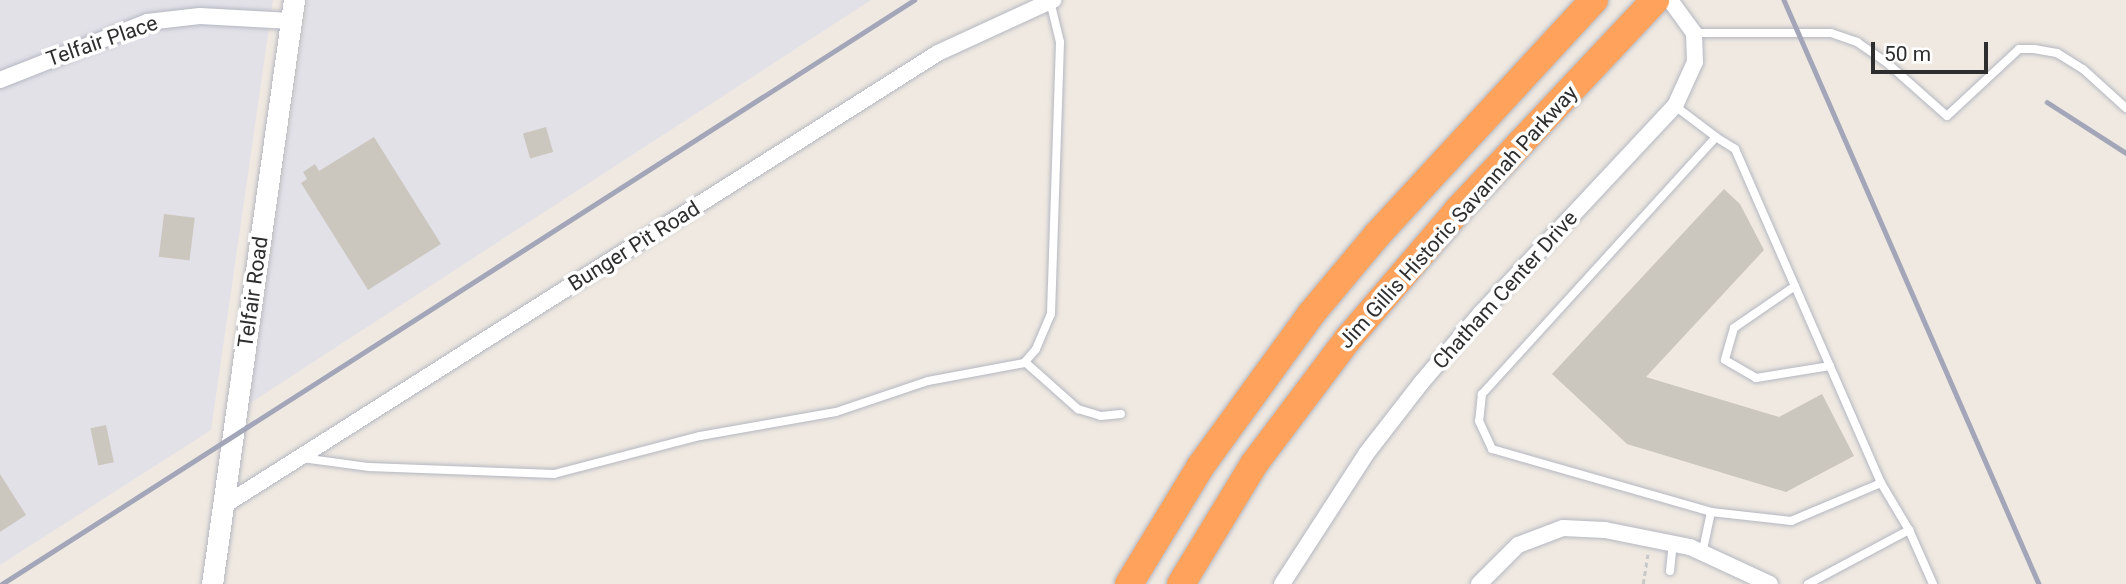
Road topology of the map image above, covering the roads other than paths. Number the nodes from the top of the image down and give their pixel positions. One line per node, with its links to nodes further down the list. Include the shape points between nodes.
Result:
1 (294, 0): 6 (street, Telfair Road)
2 (1594, 0): 25 (highway, via 1311,314 1207,456)
3 (1655, 0): 26 (highway, Jim Gillis Historic Savannah Parkway, via 1458,211 1348,339 1254,464)
4 (1670, 0): 7 (street)
5 (1051, 1): 13 (lane, via 1060,42 1051,314); 16 (street, Bunger Pit Road, via 938,54)
6 (291, 21): 8 (street, Telfair Place, via 200,16 146,22); 18 (street, Telfair Road)
7 (1694, 33): 9 (street, Chatham Center Drive, via 1695,62); 10 (lane, via 1831,33 1886,62 1947,116 2005,59 2019,49 2034,49 2057,54 2083,69)
8 (0, 80)
9 (1675, 106): 11 (lane); 27 (street, Chatham Center Drive, via 1481,313 1422,383 1366,454)
10 (2126, 108)
11 (1716, 137): 12 (lane, via 1735,149); 19 (lane, via 1482,394 1479,421 1492,449)
12 (1795, 286): 14 (lane); 14 (lane, via 1734,328 1725,360 1756,378)
13 (1025, 362): 15 (lane, via 1078,409 1101,416); 16 (lane, via 928,381 836,412 700,436 554,474 369,467)
14 (1830, 366): 17 (lane)
15 (1121, 414)
16 (299, 458): 18 (street, Bunger Pit Road)
17 (1881, 483): 19 (lane, via 1791,521); 20 (lane)
18 (223, 506): 24 (street, Telfair Road)
19 (1711, 512): 22 (lane)
20 (1909, 530): 30 (lane); 31 (lane)
21 (1672, 550): 22 (street); 23 (lane); 28 (street, via 1605,530 1563,528 1518,545)
22 (1703, 551): 29 (street)
23 (1670, 571)
24 (212, 584)
25 (1129, 584)
26 (1181, 584)
27 (1282, 584)
28 (1479, 584)
29 (1770, 584)
30 (1808, 584)
31 (1933, 584)

